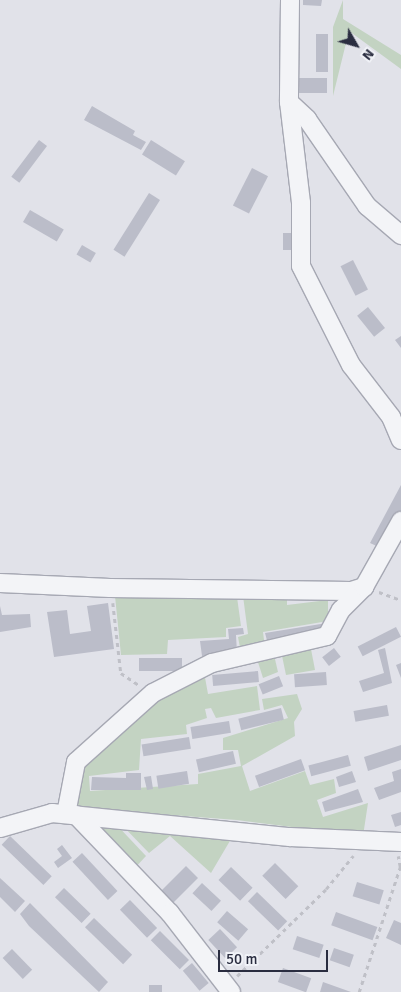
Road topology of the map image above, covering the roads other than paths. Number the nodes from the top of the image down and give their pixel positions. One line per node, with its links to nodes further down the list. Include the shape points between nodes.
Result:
1 (290, 0): 2 (street)
2 (289, 102): 3 (street, via 307,118 367,206); 4 (street, via 301,203 301,266 351,366 391,417)
3 (401, 235)
4 (401, 440)
5 (401, 521): 7 (street)
6 (0, 583): 7 (street, via 351,591)
7 (364, 587): 8 (street, via 341,610 327,636 212,664 153,693 76,762)
8 (71, 814): 9 (street, via 52,813); 10 (street, via 365,842); 11 (street, via 170,913)
9 (0, 828)
10 (399, 842)
11 (228, 990)

